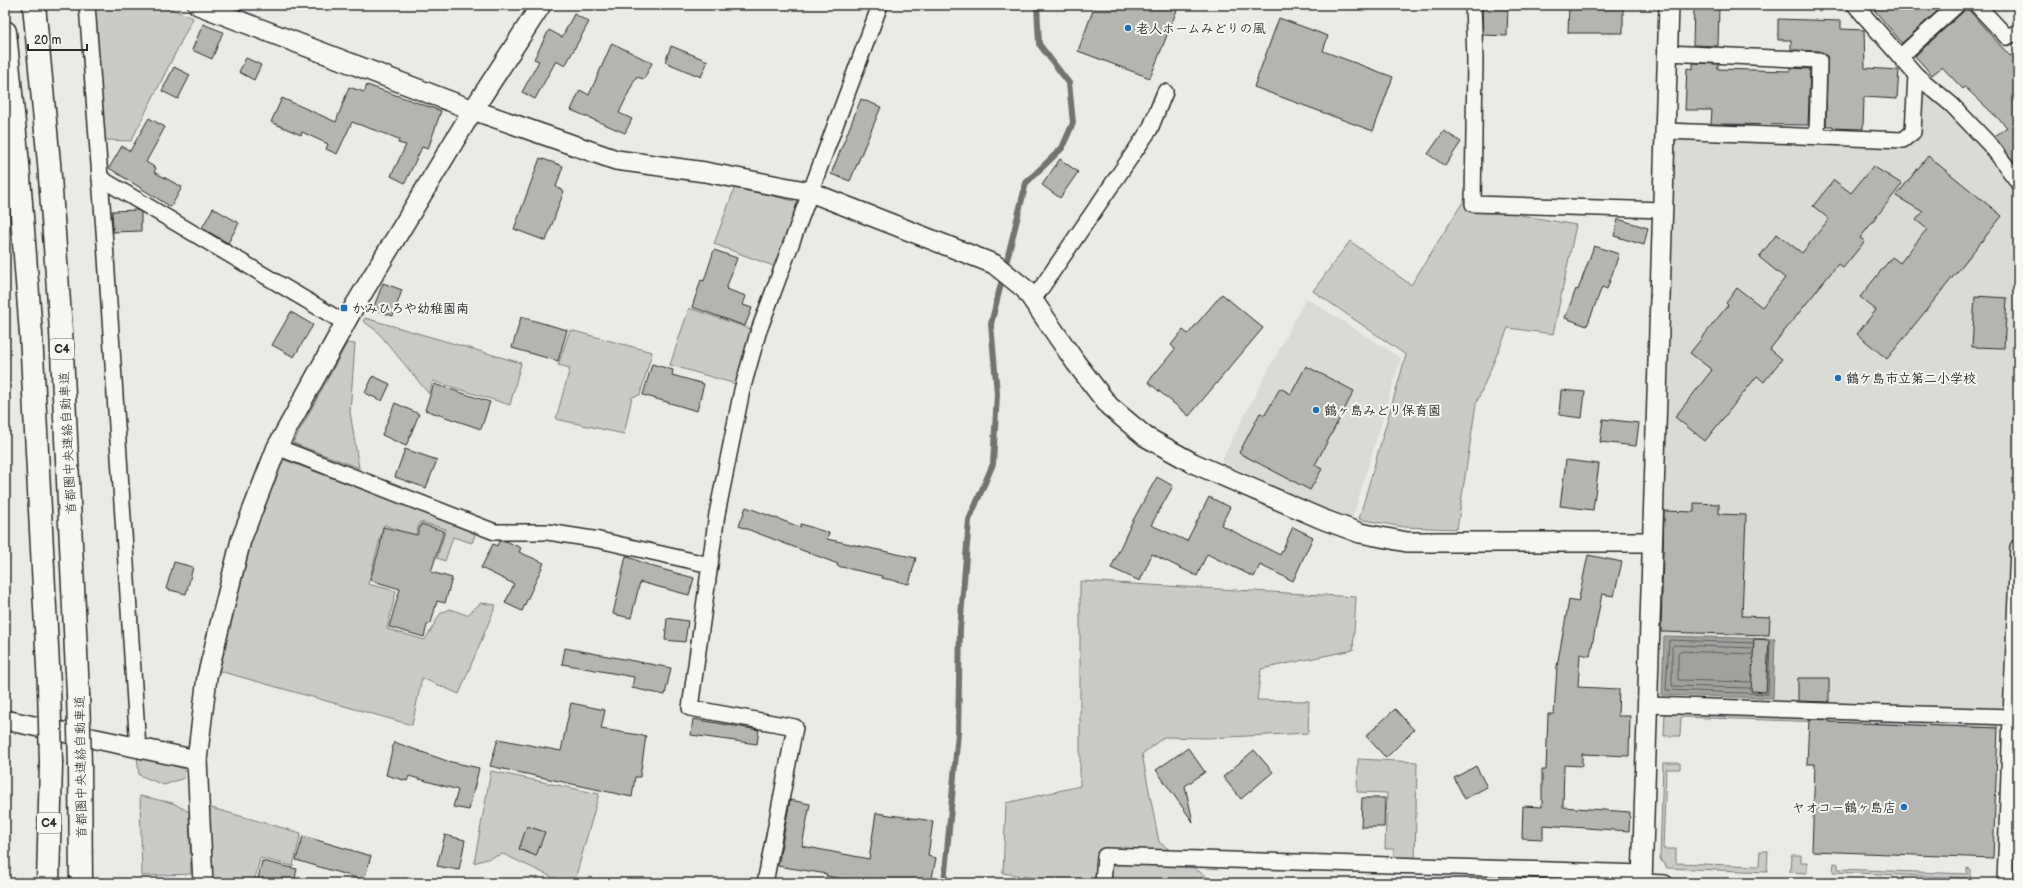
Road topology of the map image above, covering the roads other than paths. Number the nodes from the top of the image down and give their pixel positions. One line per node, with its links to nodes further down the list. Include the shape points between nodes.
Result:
1 (34, 5): 38 (highway, 首都圏中央連絡自動車道 / C4, bridge, via 61,331 78,694)
2 (86, 5): 20 (street)
3 (198, 5): 17 (street)
4 (541, 5): 17 (street)
5 (880, 5): 22 (street)
6 (1473, 5): 23 (street, via 1473,204)
7 (1669, 5): 13 (street)
8 (1855, 5): 14 (street)
9 (1957, 5): 14 (street)
10 (1977, 5): 12 (street, via 2007,37)
11 (5, 32): 37 (highway, C4, bridge, via 31,334 49,686 51,763)
12 (2018, 33)
13 (1667, 53): 18 (street); 19 (street, via 1819,60)
14 (1900, 57): 15 (street)
15 (1916, 75): 19 (street, via 1913,132 1903,140); 21 (street, via 1952,105 1992,147)
16 (1165, 92): 24 (street, via 1150,129)
17 (473, 110): 22 (street, via 616,160 705,172); 25 (street)
18 (1666, 131): 19 (street); 23 (street)
19 (1817, 136)
20 (100, 178): 25 (street); 34 (street)
21 (2018, 182)
22 (810, 192): 24 (street, via 994,264 1025,289); 30 (street, via 758,333 742,390 717,514)
23 (1663, 210): 27 (street)
24 (1033, 300): 27 (street, via 1109,406 1146,437 1193,463 1322,519 1360,533 1407,542)
25 (345, 323): 26 (street)
26 (277, 447): 30 (street, via 495,532 548,532 599,540); 35 (street, via 241,540 207,677)
27 (1652, 542): 31 (street)
28 (2018, 547): 29 (street)
29 (2018, 560): 32 (street)
30 (710, 565): 40 (street, via 690,708 795,727)
31 (1648, 705): 32 (street); 36 (street)
32 (2011, 717): 43 (street)
33 (5, 720): 34 (street)
34 (138, 748): 35 (street)
35 (197, 760): 39 (street)
36 (1642, 880): 41 (street, via 1104,856); 42 (street)
37 (48, 883)
38 (81, 883)
39 (203, 883)
40 (765, 883)
41 (1103, 883)
42 (1665, 883)
43 (2005, 883)

